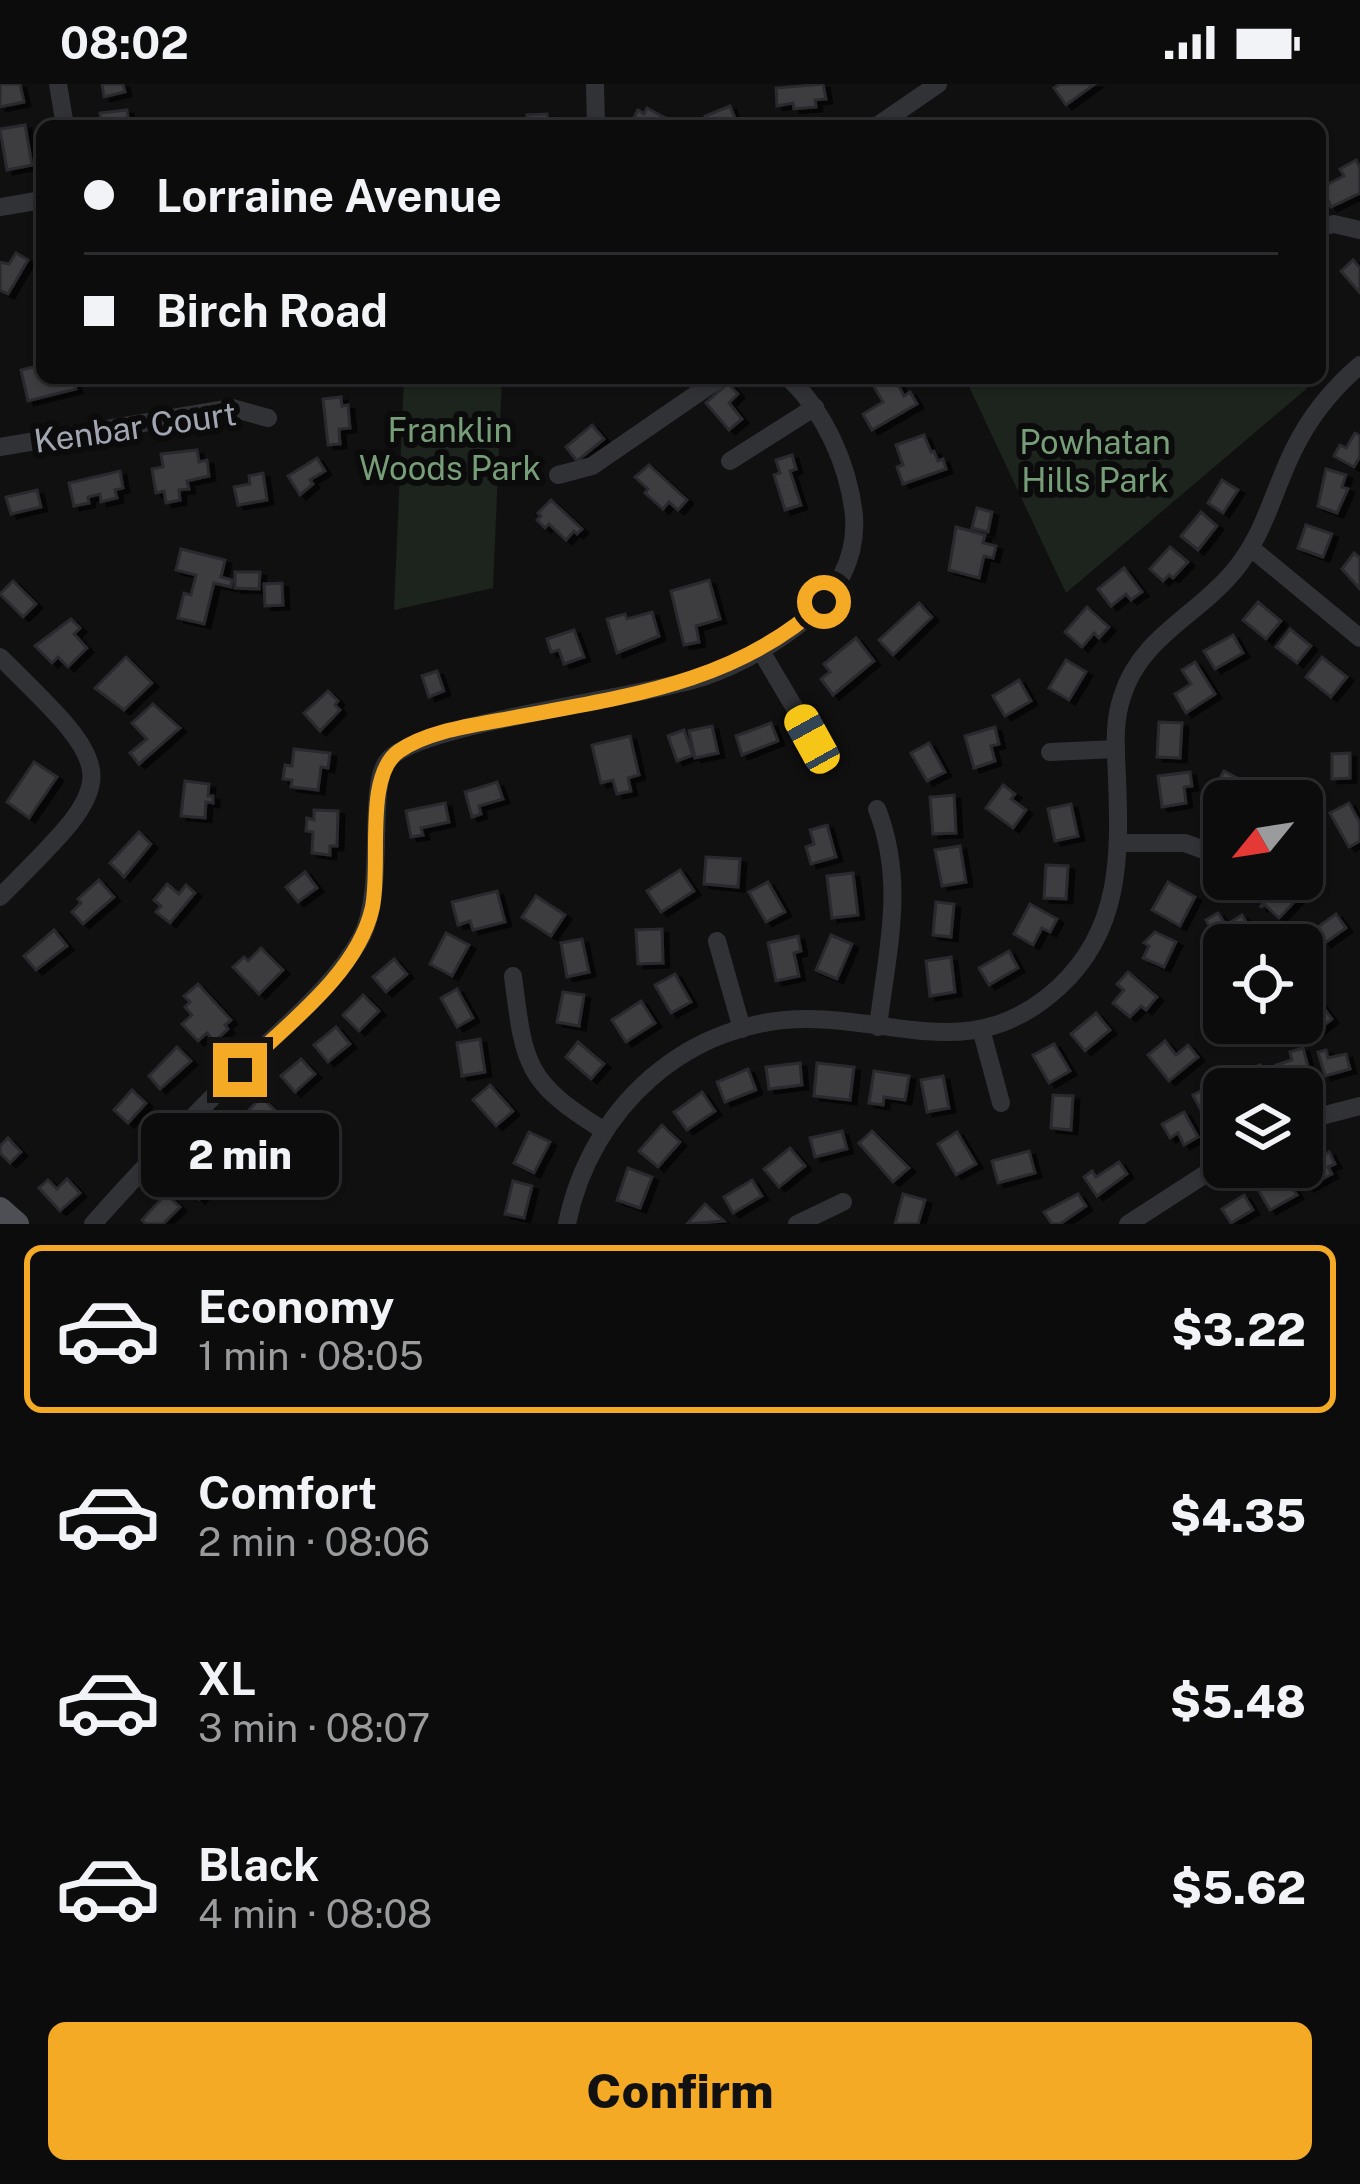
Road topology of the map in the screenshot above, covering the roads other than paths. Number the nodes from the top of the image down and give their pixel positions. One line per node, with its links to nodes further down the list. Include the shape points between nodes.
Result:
1 (58, 84): 4 (street)
2 (595, 84): 5 (street)
3 (938, 84): 6 (street)
4 (64, 120)
5 (596, 120)
6 (886, 120)
7 (36, 201): 8 (street)
8 (0, 207)
9 (1326, 226): 10 (street)
10 (1360, 230)
11 (1360, 364): 19 (street, via 1310,419)
12 (711, 384): 18 (street, via 592,466)
13 (794, 384): 14 (street)
14 (814, 407): 17 (street); 21 (street, via 848,485 850,557 824,602)
15 (268, 418): 16 (street, Kenbar Court, via 232,408)
16 (0, 447)
17 (730, 461)
18 (558, 475)
19 (1251, 548): 20 (street); 24 (street, via 1216,591 1140,657 1121,697)
20 (1360, 638)
21 (761, 650): 23 (street); 43 (street, via 702,677 461,729 407,746 386,763 376,889 357,945)
22 (0, 657): 29 (street, via 81,741 94,776 84,807)
23 (812, 739)
24 (1116, 749): 25 (street); 27 (street)
25 (1050, 752)
26 (877, 808): 32 (street, via 896,890)
27 (1119, 843): 28 (street); 34 (street, via 1111,905 1075,971 1039,1003)
28 (1203, 850)
29 (0, 897)
30 (717, 941): 33 (street)
31 (513, 976): 38 (street, via 530,1068 551,1095)
32 (878, 1028): 33 (street, via 809,1019); 34 (street)
33 (742, 1029): 38 (street, via 658,1071)
34 (981, 1029): 35 (street)
35 (1000, 1102)
36 (1360, 1106): 37 (street)
37 (1323, 1116)
38 (603, 1130): 44 (street)
39 (1203, 1176): 46 (street)
40 (843, 1202): 45 (street)
41 (0, 1209): 42 (main road)
42 (17, 1224)
43 (93, 1224)
44 (567, 1224)
45 (796, 1224)
46 (1128, 1224)

